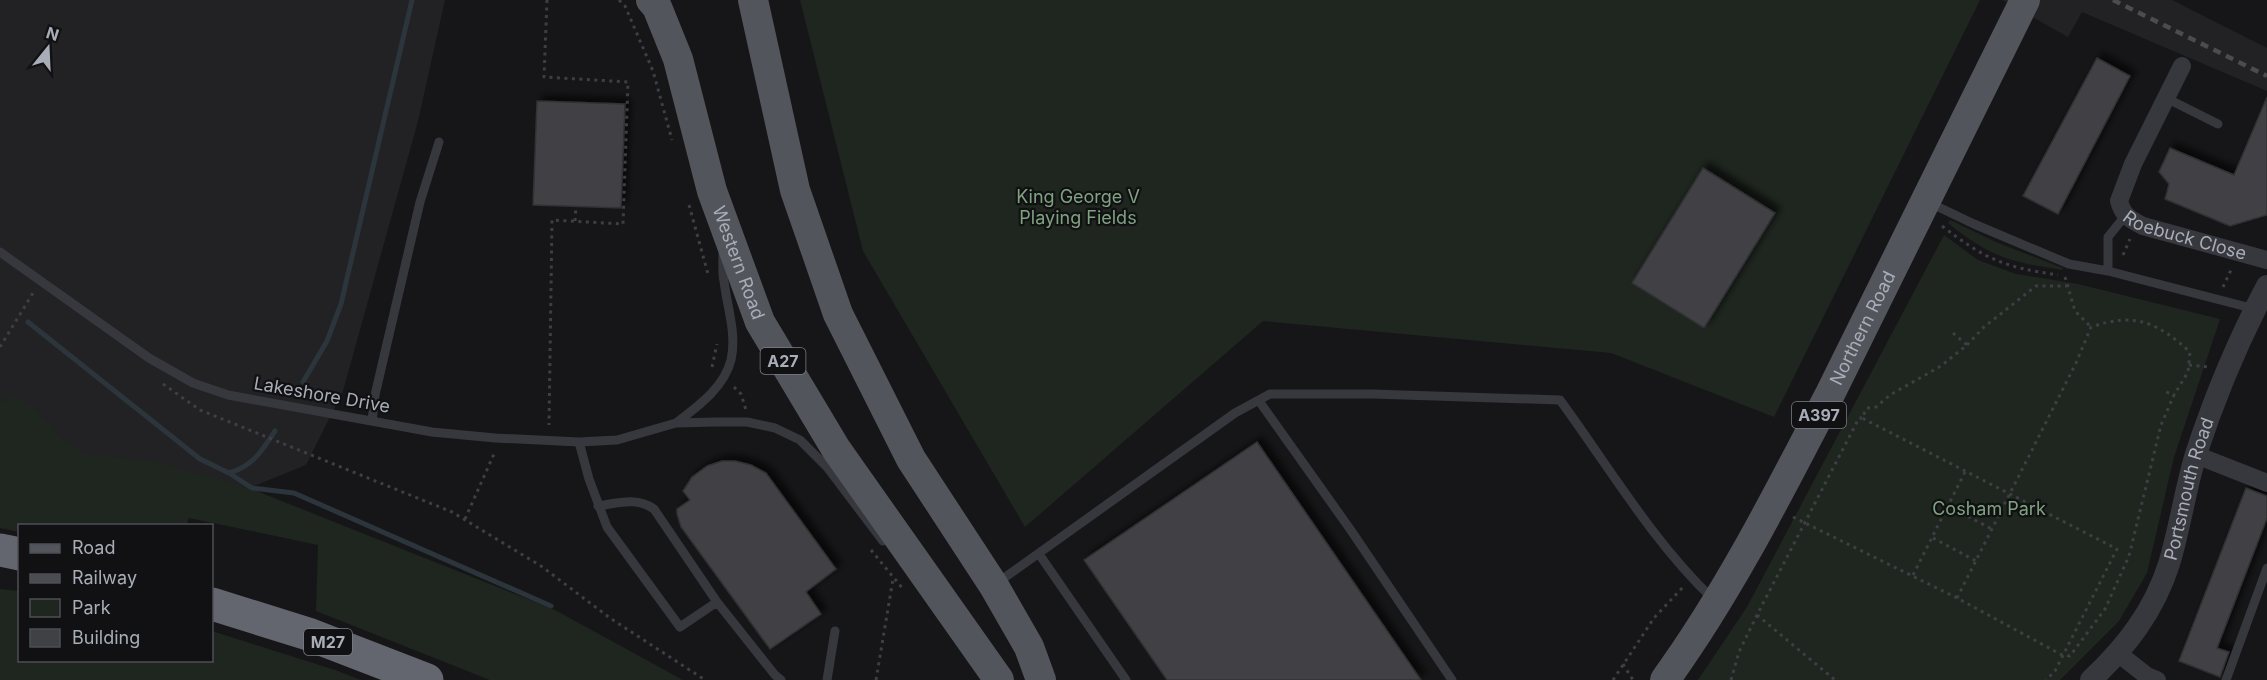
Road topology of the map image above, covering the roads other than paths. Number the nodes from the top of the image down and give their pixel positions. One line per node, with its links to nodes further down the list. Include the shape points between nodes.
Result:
1 (651, 0): 10 (main road, Western Road / A27, via 678,59)
2 (753, 0): 30 (main road, via 795,190 838,314 911,459)
3 (2025, 0): 8 (main road, Northern Road / A397)
4 (2182, 66): 5 (street, Roebuck Close)
5 (2166, 98): 6 (lane); 9 (street, Roebuck Close, via 2123,189 2119,201)
6 (2218, 124)
7 (439, 142): 17 (lane, via 420,202)
8 (1926, 201): 13 (lane, via 2047,256); 33 (main road, Northern Road / A397, via 1765,520)
9 (2125, 216): 12 (street, Roebuck Close, via 2143,226); 13 (lane, via 2108,237)
10 (721, 219): 18 (lane, via 724,281 732,324 731,360 705,401); 35 (main road, Western Road / A27, via 760,322 836,449)
11 (0, 252): 17 (lane, Lakeshore Drive, via 149,358 193,383 228,395)
12 (2267, 260)
13 (2108, 271): 15 (lane)
14 (2267, 286): 15 (street, Portsmouth Road)
15 (2255, 309): 20 (street, Portsmouth Road)
16 (1259, 401): 26 (lane, via 1235,413); 33 (lane, via 1270,394 1560,400 1665,546); 45 (lane)
17 (372, 421): 19 (lane, Lakeshore Drive, via 432,432)
18 (676, 423): 19 (lane, Lakeshore Drive, via 617,440); 24 (lane, via 747,422 775,428 800,440 827,467)
19 (579, 442): 22 (lane)
20 (2196, 455): 21 (street); 37 (street, Portsmouth Road, via 2169,565 2152,604)
21 (2267, 483)
22 (598, 506): 32 (lane, via 628,501 644,502 654,509); 32 (lane, via 607,527 680,627)
23 (0, 550): 25 (highway)
24 (891, 552)
25 (18, 554)
26 (1039, 554): 30 (lane); 44 (lane)
27 (2267, 568): 48 (lane)
28 (0, 573): 29 (highway)
29 (18, 575)
30 (994, 586): 43 (main road, via 1029,647)
31 (921, 587): 35 (lane)
32 (717, 602): 40 (lane)
33 (1717, 603): 46 (main road, Northern Road / A397)
34 (217, 606): 39 (highway, M27, via 308,634)
35 (955, 616): 42 (main road, Western Road / A27)
36 (835, 631): 41 (lane)
37 (2119, 654): 38 (street); 47 (street, Portsmouth Road)
38 (2150, 679)
39 (426, 680)
40 (781, 680)
41 (827, 680)
42 (999, 680)
43 (1041, 680)
44 (1126, 680)
45 (1452, 680)
46 (1665, 680)
47 (2091, 680)
48 (2226, 680)

